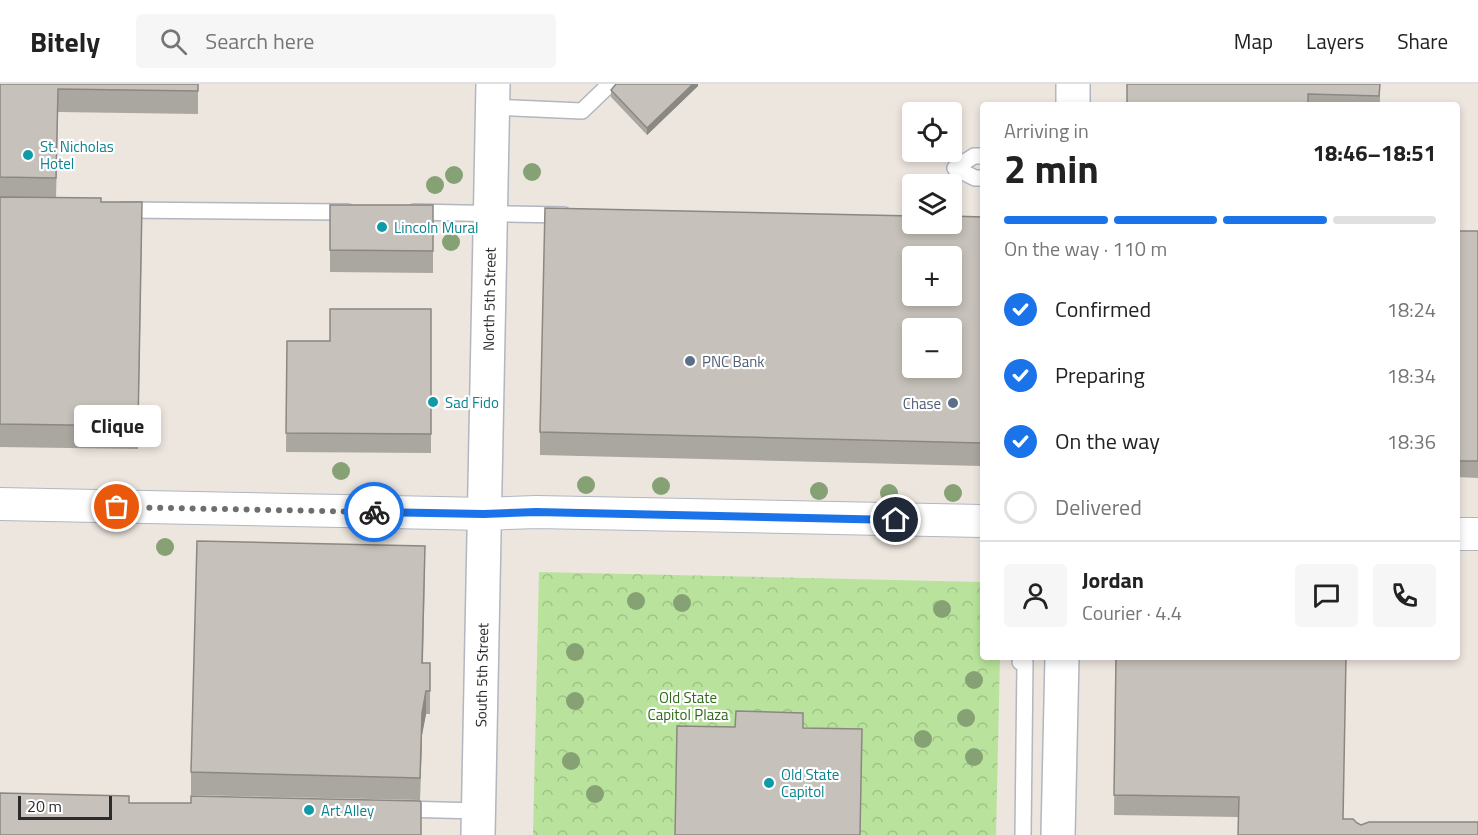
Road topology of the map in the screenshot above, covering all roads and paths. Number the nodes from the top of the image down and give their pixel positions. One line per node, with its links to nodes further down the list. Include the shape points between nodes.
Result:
1 (610, 84): 3 (lane, via 582,111)
2 (1073, 84): 4 (main road)
3 (493, 96): 10 (main road, North 5th Street)
4 (1073, 102)
5 (980, 156): 6 (lane, via 955,168)
6 (980, 178)
7 (104, 210): 8 (lane)
8 (359, 212)
9 (395, 212): 10 (lane)
10 (491, 213): 11 (lane); 13 (main road, North 5th Street)
11 (574, 215)
12 (0, 504): 13 (street)
13 (484, 514): 14 (street); 20 (main road, South 5th Street)
14 (980, 521)
15 (1460, 534): 16 (street)
16 (1478, 534)
17 (1062, 660): 22 (main road)
18 (1020, 663): 21 (lane, via 1025,663)
19 (386, 809): 20 (lane)
20 (478, 823)
21 (1023, 835)
22 (1058, 835)

